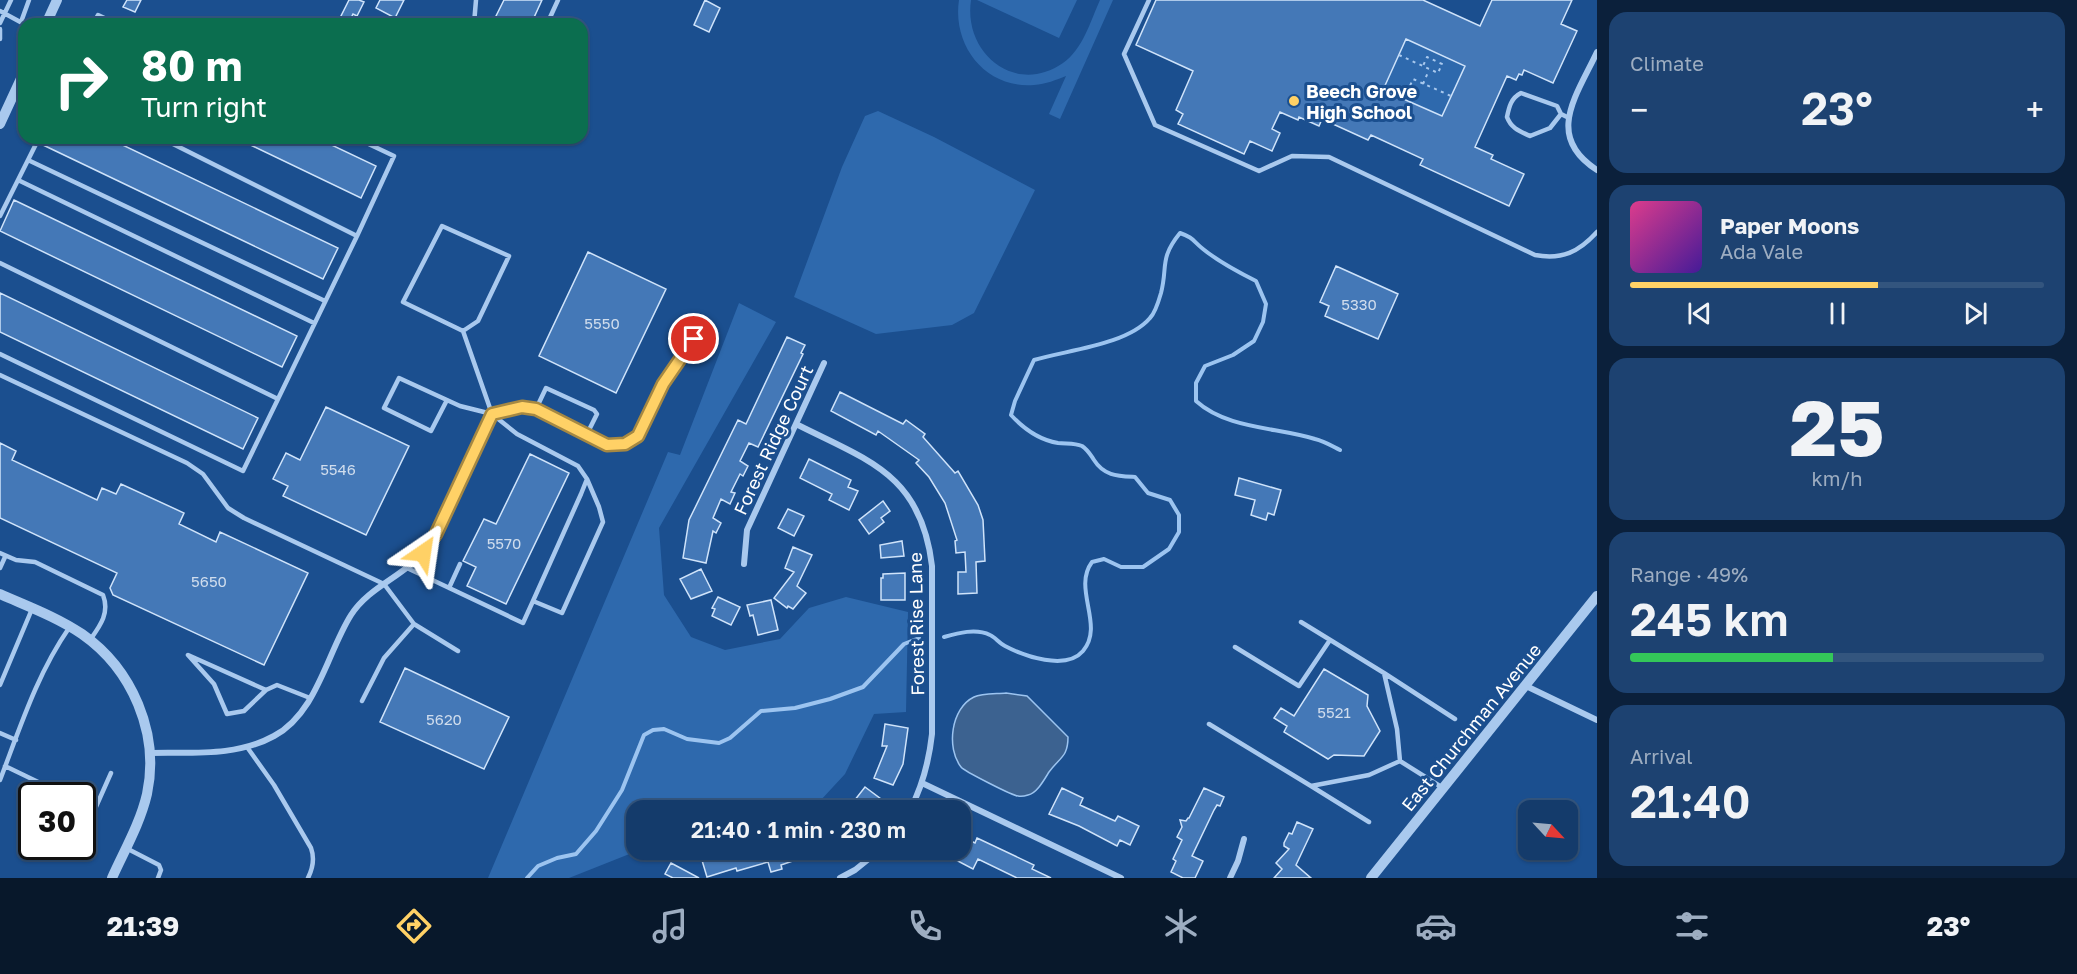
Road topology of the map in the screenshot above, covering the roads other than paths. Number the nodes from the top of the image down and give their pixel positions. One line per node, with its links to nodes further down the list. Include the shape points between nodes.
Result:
1 (11, 0): 7 (lane)
2 (29, 0): 8 (lane)
3 (57, 0): 9 (street)
4 (476, 0): 10 (lane)
5 (558, 0): 11 (lane)
6 (1149, 0): 27 (lane, via 1124,54 1155,125 1259,171 1292,156 1329,157 1535,255 1564,256 1576,251)
7 (2, 12): 12 (lane); 13 (lane)
8 (24, 18)
9 (49, 18)
10 (474, 18)
11 (550, 18)
12 (18, 21)
13 (0, 23)
14 (0, 29): 15 (lane)
15 (0, 39)
16 (1597, 52): 18 (street)
17 (18, 85): 19 (street)
18 (1564, 115): 18 (lane, via 1557,106 1521,93 1512,100 1507,117 1518,131 1530,136 1550,128); 24 (street, via 1575,151)
19 (0, 124)
20 (36, 144): 23 (lane)
21 (173, 144): 28 (lane)
22 (369, 144): 28 (lane, via 394,156)
23 (28, 160): 25 (lane); 30 (lane)
24 (1597, 170)
25 (18, 180): 26 (lane); 31 (lane)
26 (0, 216)
27 (1597, 232)
28 (357, 236): 30 (lane)
29 (0, 263): 37 (lane)
30 (325, 301): 31 (lane)
31 (314, 323): 37 (lane)
32 (463, 331): 32 (lane, via 478,321 509,256 442,226 403,302); 40 (lane)
33 (694, 339): 42 (lane, via 663,384 638,436 611,446)
34 (0, 354): 37 (lane, via 243,471)
35 (824, 363): 41 (street, Forest Ridge Court)
36 (0, 375): 50 (lane, via 187,463 203,474 228,508 244,518)
37 (278, 399)
38 (447, 400): 38 (lane, via 399,378 384,408 431,431); 40 (lane)
39 (536, 409): 40 (lane, via 522,407); 42 (lane); 42 (lane, via 546,388 594,410 597,414)
40 (492, 414): 43 (lane, via 517,434 578,466); 49 (street, via 436,534)
41 (796, 424): 47 (street, Forest Ridge Court, via 747,530); 81 (street, Forest Rise Lane, via 885,471 901,486 921,517 932,566 932,734)
42 (588, 434)
43 (587, 479): 54 (lane); 54 (lane, via 603,522 562,613)
44 (0, 553): 45 (lane)
45 (5, 557): 48 (lane); 59 (lane, via 35,562 103,595 106,607 102,623)
46 (460, 564): 51 (lane)
47 (744, 564)
48 (0, 568)
49 (407, 568): 50 (street); 51 (lane)
50 (384, 584): 57 (lane); 67 (street, via 350,616)
51 (449, 588): 54 (lane, via 523,622)
52 (0, 594): 55 (street)
53 (1597, 596): 65 (street, East Churchman Avenue)
54 (533, 601)
55 (32, 609): 58 (street); 64 (lane)
56 (1301, 622): 60 (lane)
57 (414, 624): 62 (lane); 68 (lane, via 384,658)
58 (70, 627): 59 (street); 73 (lane, via 38,681)
59 (90, 640): 75 (street, via 115,664 134,693 146,726)
60 (1330, 640): 61 (lane, via 1299,686); 63 (lane)
61 (1235, 647)
62 (458, 651)
63 (1384, 673): 69 (lane); 76 (lane)
64 (0, 685)
65 (1526, 686): 70 (street); 83 (street, East Churchman Avenue)
66 (266, 690): 66 (lane, via 256,686 188,655 214,684 227,714 244,711); 67 (lane, via 277,685)
67 (310, 698): 74 (street, via 280,732)
68 (362, 701)
69 (1455, 719)
70 (1597, 720)
71 (1209, 724): 82 (lane)
72 (0, 733): 73 (lane)
73 (16, 740): 77 (lane)
74 (247, 747): 75 (street); 92 (lane, via 311,849 314,861)
75 (150, 753): 88 (street, via 147,794)
76 (1400, 761): 82 (lane, via 1369,775); 83 (lane)
77 (6, 766): 79 (lane); 80 (lane)
78 (111, 773): 85 (lane)
79 (0, 780)
80 (39, 782)
81 (922, 783): 84 (street, Forest Rise Lane); 94 (street)
82 (1311, 786): 86 (lane)
83 (1443, 788): 96 (street, East Churchman Avenue)
84 (914, 800)
85 (96, 807)
86 (1370, 822)
87 (1244, 839): 95 (street)
88 (126, 848): 90 (street); 91 (lane, via 159,865)
89 (867, 860): 93 (street)
90 (112, 878)
91 (158, 878)
92 (308, 878)
93 (840, 878)
94 (1121, 878)
95 (1230, 878)
96 (1371, 878)

